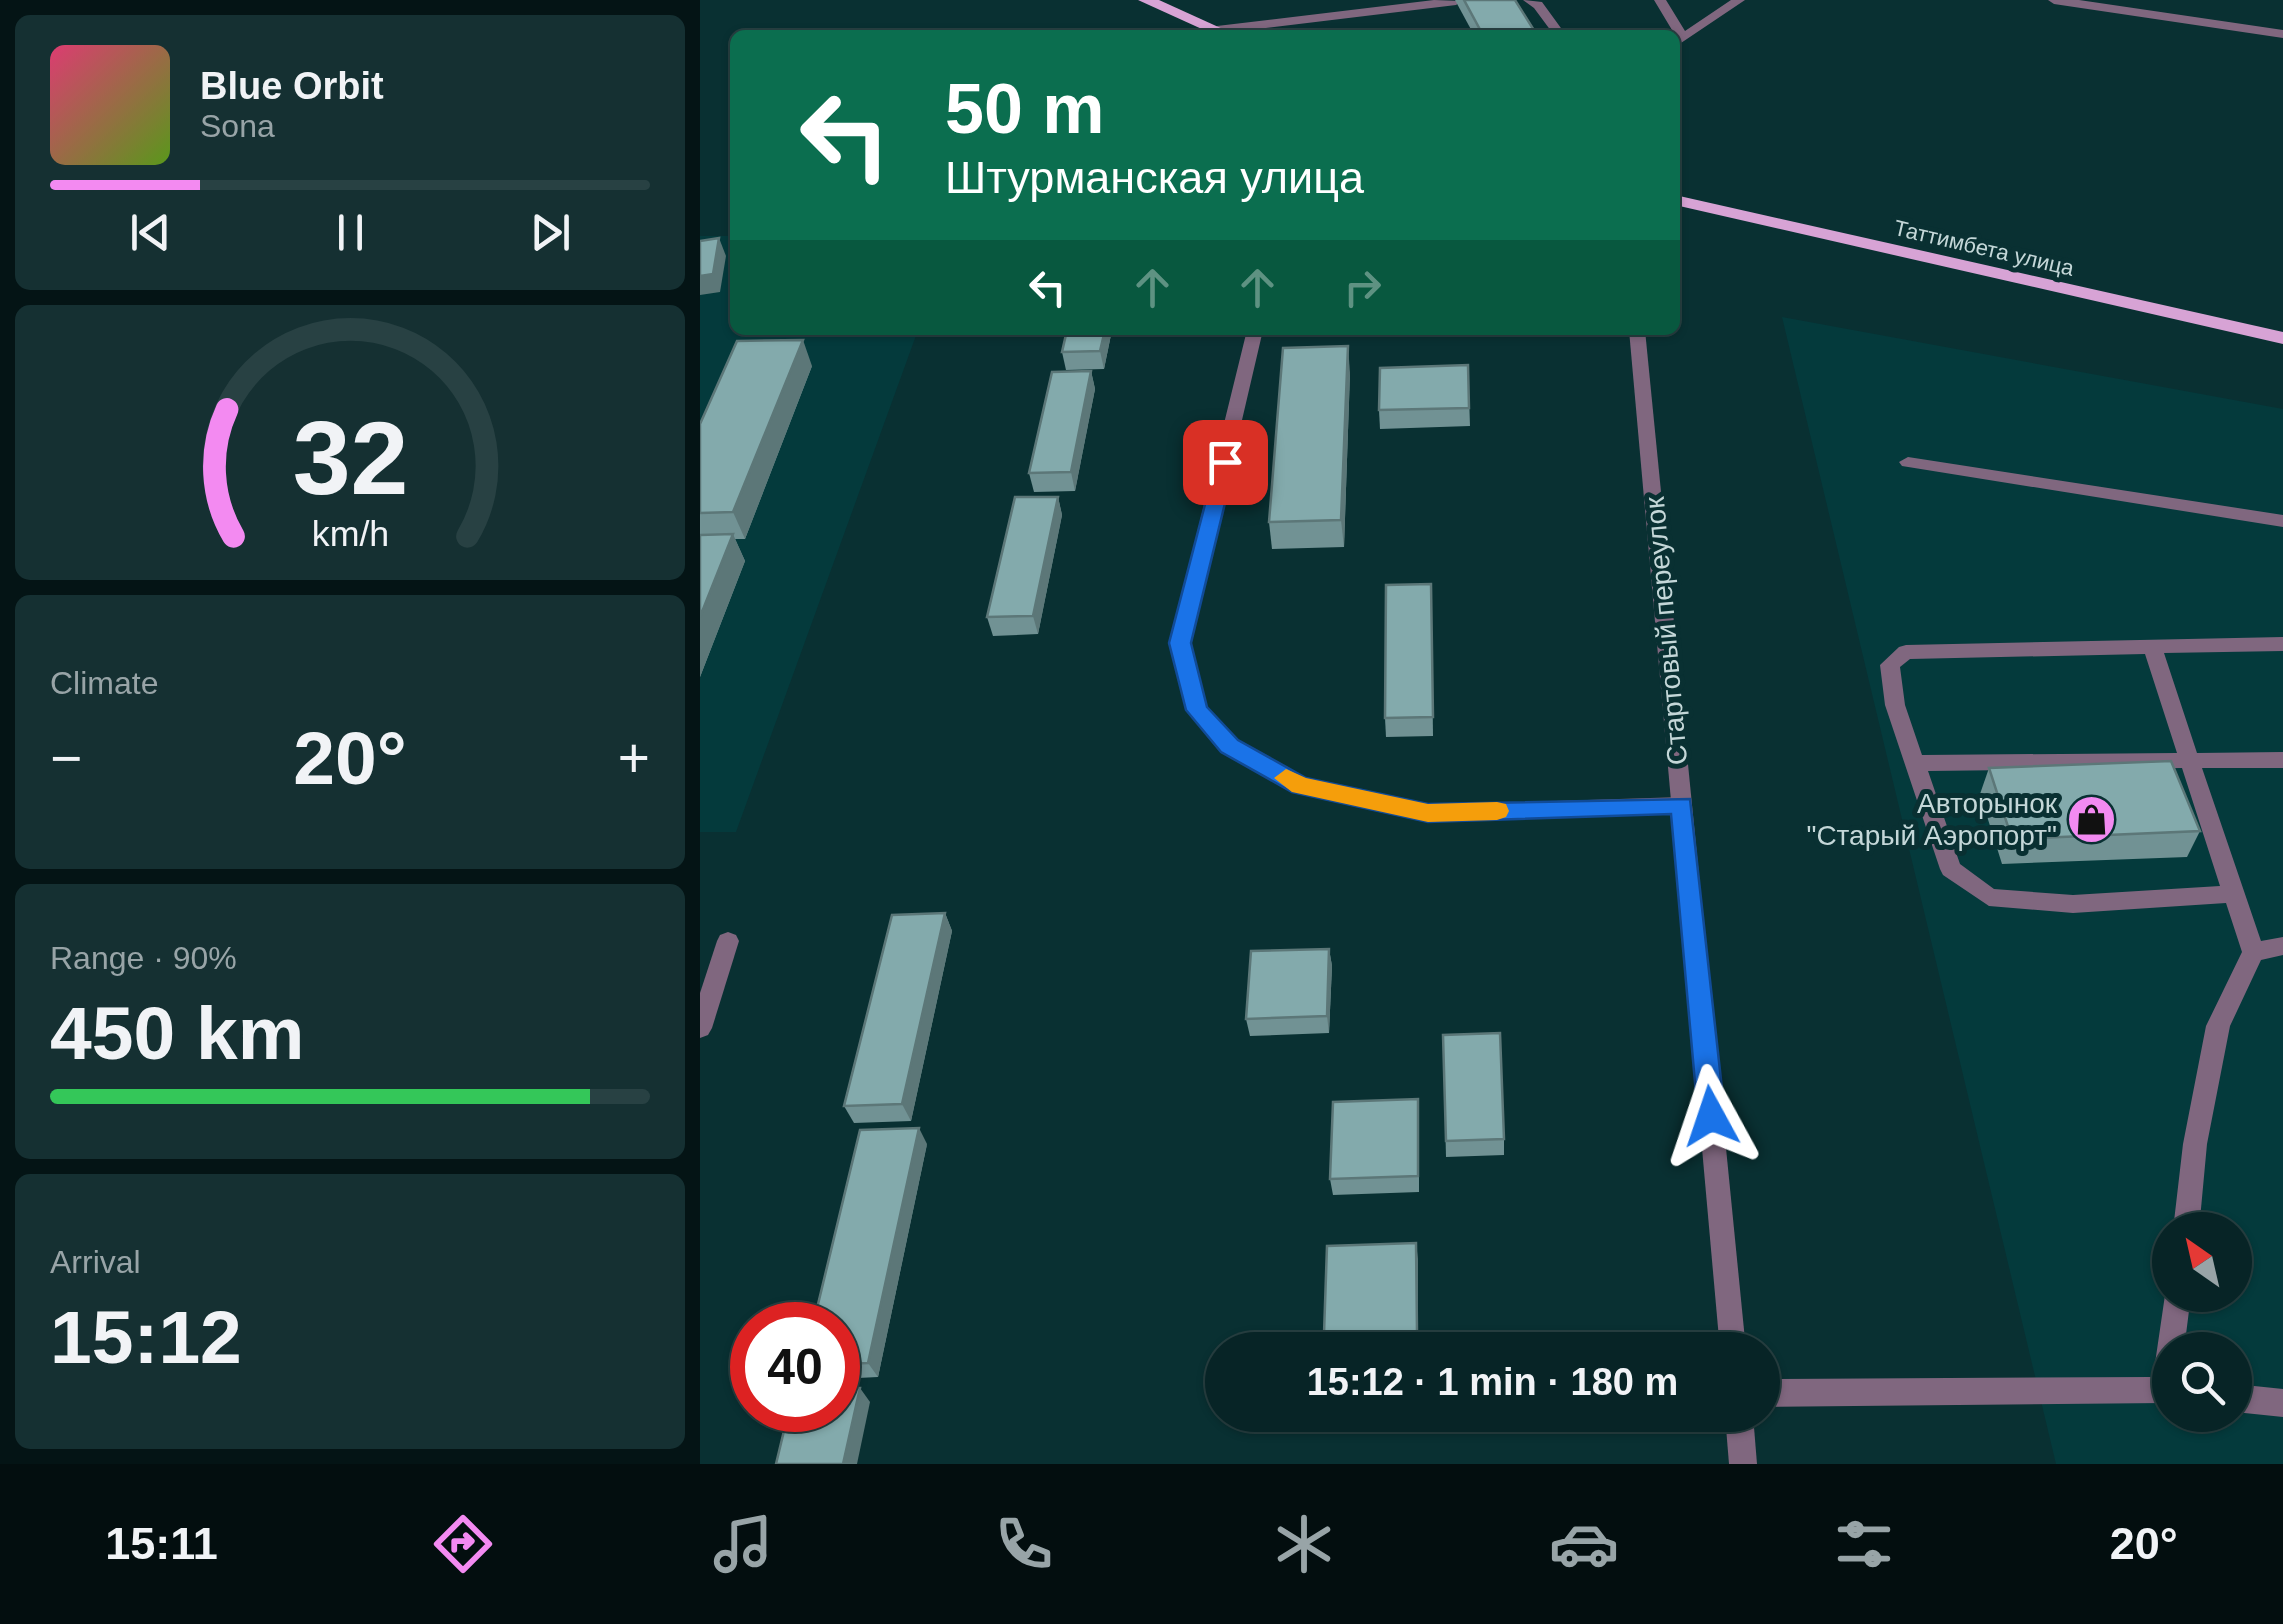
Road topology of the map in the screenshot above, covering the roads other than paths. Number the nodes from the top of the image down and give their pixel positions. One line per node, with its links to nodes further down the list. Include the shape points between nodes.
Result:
1 (1146, 0): 7 (main road)
2 (1528, 0): 9 (street)
3 (1660, 0): 10 (street)
4 (1739, 0): 12 (street)
5 (2054, 0): 11 (street)
6 (1456, 1): 8 (street)
7 (1215, 30)
8 (1244, 30)
9 (1556, 30)
10 (1674, 30)
11 (2283, 34)
12 (1680, 39)
13 (1680, 201): 16 (main road, Таттимбета улица)
14 (1254, 335): 24 (street, via 1180,643 1197,710 1218,734 1300,786 1428,813)
15 (1637, 335): 24 (street, Стартовый переулок)
16 (2283, 338)
17 (1908, 462): 18 (street)
18 (2283, 521)
19 (2283, 644): 20 (street)
20 (2152, 647): 22 (street); 23 (street, via 1906,652 1890,665 1895,706)
21 (2283, 760): 22 (street)
22 (2189, 761): 23 (street); 25 (street)
23 (1915, 763): 25 (street, via 1952,869 1989,897 2072,904)
24 (1682, 805): 31 (street, Стартовый переулок)
25 (2234, 894): 28 (street)
26 (728, 941): 29 (street)
27 (2283, 946): 28 (street)
28 (2253, 952): 30 (street, via 2218,1026)
29 (700, 1028)
30 (2188, 1212)
31 (1731, 1332)
32 (2152, 1390): 33 (street)
33 (1780, 1393)
34 (2252, 1399): 35 (street)
35 (2283, 1402)
36 (1740, 1432): 37 (street)
37 (1743, 1464)

